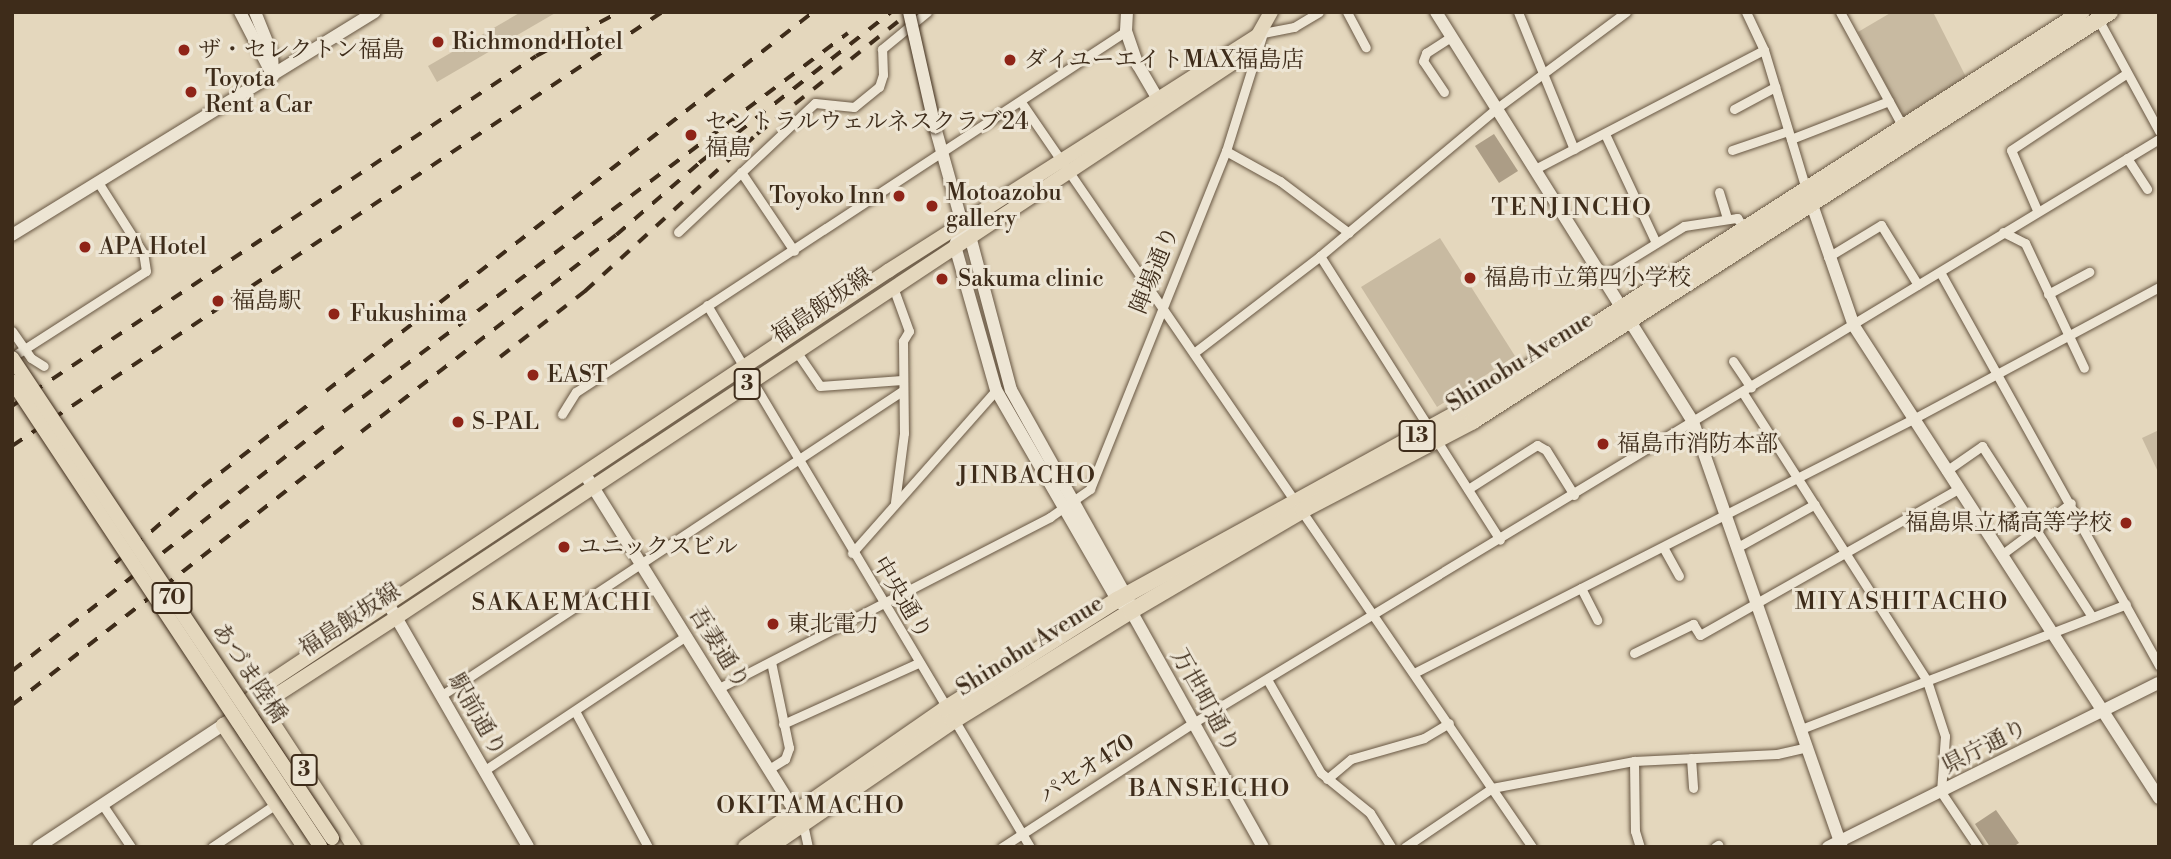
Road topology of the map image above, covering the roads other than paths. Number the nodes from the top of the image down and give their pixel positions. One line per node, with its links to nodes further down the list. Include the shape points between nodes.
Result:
1 (240, 12): 24 (street)
2 (255, 12): 24 (street, via 272,54)
3 (909, 12): 40 (street, bridge)
4 (927, 12): 44 (street, via 882,49 879,87 854,107 815,103)
5 (1126, 12): 17 (street)
6 (1271, 12): 18 (main road)
7 (1318, 12): 18 (street, via 1294,27)
8 (1347, 12): 20 (street)
9 (1436, 12): 19 (street)
10 (1518, 12): 22 (street)
11 (1626, 12): 22 (street)
12 (1746, 12): 21 (street)
13 (1840, 12): 27 (street)
14 (2082, 12): 32 (highway, Shinobu Avenue / 13)
15 (369, 14): 24 (street)
16 (2104, 16): 23 (street); 48 (highway, Shinobu Avenue / 13)
17 (1126, 31): 28 (street); 29 (street, via 1138,65)
18 (1263, 33): 29 (main road, 3); 39 (street, 陣場通り)
19 (1451, 37): 26 (street, via 1426,53 1423,61); 30 (street)
20 (1366, 47)
21 (1764, 50): 25 (street); 34 (street)
22 (1545, 74): 30 (street); 37 (street)
23 (2126, 74): 33 (street); 49 (street, via 2011,150)
24 (273, 76): 45 (street)
25 (1775, 87): 31 (street); 35 (street)
26 (1444, 92)
27 (1889, 101): 32 (street); 35 (street)
28 (1021, 102): 40 (street); 42 (street)
29 (1160, 103): 42 (main road, 3)
30 (1497, 108): 43 (street); 55 (street)
31 (1734, 109)
32 (1903, 127): 48 (highway, Shinobu Avenue / 13)
33 (2159, 131)
34 (1605, 134): 37 (street); 57 (street)
35 (1789, 135): 38 (street); 48 (street)
36 (2157, 144): 41 (street, パセオ470)
37 (1574, 149): 43 (street)
38 (1732, 150)
39 (1226, 151): 55 (street, via 1280,181); 69 (street, 陣場通り)
40 (942, 153): 52 (street); 59 (street)
41 (2127, 158): 46 (street); 49 (street, パセオ470)
42 (1066, 164): 52 (main road, 3); 69 (street)
43 (1535, 169): 64 (street)
44 (741, 173): 53 (street); 59 (street)
45 (98, 182): 56 (street); 77 (street, via 143,253 146,271)
46 (2147, 189)
47 (1719, 192): 50 (street)
48 (1810, 198): 51 (highway, Shinobu Avenue / 13); 61 (street); 71 (highway, Shinobu Avenue / 13)
49 (2038, 210): 54 (street, パセオ470)
50 (1727, 218): 51 (street, via 1737,218); 57 (street, via 1684,226)
51 (1745, 229): 71 (highway, Shinobu Avenue / 13)
52 (966, 230): 58 (main road, 福島飯坂線 / 3); 81 (main road, 福島飯坂線 / 3); 101 (street, via 1011,390)
53 (678, 232)
54 (2003, 232): 62 (street, パセオ470); 68 (street, via 2025,243)
55 (1349, 233): 60 (street)
56 (12, 235)
57 (1656, 243): 64 (street)
58 (955, 246): 67 (main road, 福島飯坂線 / 3); 86 (street)
59 (794, 251): 70 (street)
60 (1320, 256): 76 (street); 92 (street)
61 (1828, 257): 65 (street, via 1881,225); 72 (street)
62 (1940, 272): 65 (street, パセオ470); 82 (street)
63 (2089, 272): 68 (street)
64 (1603, 276): 71 (street)
65 (1918, 285): 72 (street, パセオ470)
66 (2159, 286): 74 (street)
67 (893, 287): 75 (main road, 福島飯坂線 / 3); 83 (street, via 909,331 903,341)
68 (2048, 294): 74 (street)
69 (1161, 304): 76 (street); 101 (street, 陣場通り, via 1093,484)
70 (707, 305): 81 (street, 中央通り); 89 (street, via 576,392)
71 (1626, 314): 91 (street); 92 (highway, Shinobu Avenue / 13)
72 (1854, 326): 87 (street, パセオ470); 90 (street)
73 (12, 331): 77 (street)
74 (2069, 337): 80 (street); 82 (street)
75 (796, 351): 83 (street, via 820,386); 85 (main road, 福島飯坂線 / 3)
76 (1195, 352): 103 (street)
77 (16, 355): 79 (street); 161 (main road, あづま陸橋 / 70, bridge)
78 (1733, 361): 87 (street)
79 (44, 366)
80 (2084, 368)
81 (742, 369): 85 (street, 中央通り); 96 (main road, 福島飯坂線 / 3)
82 (1996, 375): 90 (street); 102 (street)
83 (902, 380): 88 (street)
84 (12, 381): 161 (main road, あづま陸橋 / 70, bridge)
85 (749, 382): 93 (street, 中央通り); 96 (main road, 福島飯坂線 / 3)
86 (996, 390): 100 (street); 105 (street)
87 (1747, 390): 91 (street, パセオ470); 95 (street)
88 (902, 391): 93 (street); 100 (street, via 904,433)
89 (562, 414)
90 (1913, 419): 94 (street); 95 (street)
91 (1693, 422): 99 (street, パセオ470); 106 (street)
92 (1434, 435): 97 (street); 103 (highway, Shinobu Avenue / 13)
93 (795, 459): 111 (street, 中央通り); 114 (street)
94 (1946, 471): 98 (street); 107 (street, via 1982,446)
95 (1798, 477): 104 (street); 106 (street)
96 (589, 481): 114 (street, 吾妻通り); 121 (main road, 福島飯坂線 / 3)
97 (1468, 489): 99 (street, via 1537,445 1546,450); 108 (street)
98 (1958, 489): 112 (street); 113 (street)
99 (1574, 495): 108 (street, パセオ470)
100 (895, 502): 111 (street)
101 (1075, 502): 105 (street, 陣場通り); 117 (street)
102 (2071, 503): 107 (street); 120 (street)
103 (1300, 504): 117 (highway, Shinobu Avenue / 13); 122 (highway, Shinobu Avenue / 13); 123 (street)
104 (1815, 504): 110 (street); 112 (street)
105 (1063, 510): 117 (street); 118 (street, 陣場通り)
106 (1726, 514): 109 (street); 110 (street)
107 (2036, 528): 113 (street); 124 (street)
108 (1500, 540): 123 (street, パセオ470)
109 (1663, 547): 115 (street); 116 (street)
110 (1736, 548): 119 (street)
111 (852, 553): 118 (street, 中央通り)
112 (1847, 553): 119 (street); 134 (street)
113 (2001, 555): 126 (street)
114 (640, 561): 127 (street, 吾妻通り); 137 (street)
115 (1679, 576)
116 (1581, 588): 125 (street); 132 (street)
117 (1123, 596): 122 (street); 141 (highway, Shinobu Avenue / 13)
118 (882, 604): 129 (street, 陣場通り); 130 (street, 中央通り)
119 (1756, 604): 128 (street, via 1700,635 1693,624); 146 (street)
120 (2126, 604): 124 (street); 131 (street)
121 (393, 611): 137 (street, 駅前通り); 138 (main road, 福島飯坂線 / 3)
122 (1131, 611): 141 (highway, Shinobu Avenue / 13); 142 (street, 万世町通り)
123 (1376, 616): 132 (street); 133 (street, パセオ470)
124 (2092, 617): 126 (street)
125 (1597, 620)
126 (2051, 631): 134 (street); 140 (street)
127 (686, 636): 136 (street, 吾妻通り); 139 (street)
128 (1634, 653)
129 (771, 662): 136 (street, 陣場通り); 145 (street)
130 (918, 663): 141 (street, 中央通り); 145 (street)
131 (2159, 666)
132 (1414, 673): 143 (street)
133 (1268, 681): 142 (street, パセオ470); 152 (street)
134 (1927, 681): 146 (street); 155 (street, via 1945,736)
135 (2159, 683): 140 (street, 県庁通り)
136 (719, 688): 150 (street, 吾妻通り)
137 (442, 695): 151 (street, 駅前通り)
138 (258, 699): 144 (main road, 福島飯坂線 / 3); 167 (main road, 3)
139 (575, 711): 151 (street); 169 (street)
140 (2102, 711): 155 (street, 県庁通り); 156 (street)
141 (949, 715): 159 (highway, Shinobu Avenue / 13); 160 (street, 中央通り)
142 (1193, 723): 160 (street, パセオ470); 175 (street, 万世町通り)
143 (1449, 723): 152 (street, via 1424,738 1351,759); 153 (street)
144 (223, 724): 157 (street); 158 (main road, 3)
145 (783, 724): 150 (street, via 789,748 785,759)
146 (1801, 729): 147 (street)
147 (1807, 747): 148 (street, via 1777,754); 162 (street)
148 (1692, 758): 149 (street); 154 (street)
149 (1634, 761): 153 (street); 179 (street, via 1635,831)
150 (769, 769): 159 (street, 吾妻通り)
151 (485, 770): 168 (street, 駅前通り)
152 (1327, 779): 176 (street, via 1370,813)
153 (1492, 788): 177 (street); 178 (street)
154 (1693, 788)
155 (1941, 792): 162 (street, 県庁通り); 180 (street)
156 (2159, 798)
157 (102, 804): 163 (street); 164 (street)
158 (276, 804): 165 (street); 166 (main road, 3)
159 (799, 818): 170 (highway, Shinobu Avenue / 13); 171 (highway, Shinobu Avenue / 13); 172 (street, 吾妻通り)
160 (1023, 834): 173 (street, パセオ470); 174 (street, 中央通り)
161 (328, 844)
162 (1836, 845)
163 (38, 847)
164 (131, 847)
165 (212, 847)
166 (304, 847)
167 (354, 847)
168 (528, 847)
169 (648, 847)
170 (746, 847)
171 (769, 847)
172 (808, 847)
173 (1002, 847)
174 (1031, 847)
175 (1263, 847)
176 (1391, 847)
177 (1405, 847)
178 (1532, 847)
179 (1640, 847)
180 (1978, 847)

